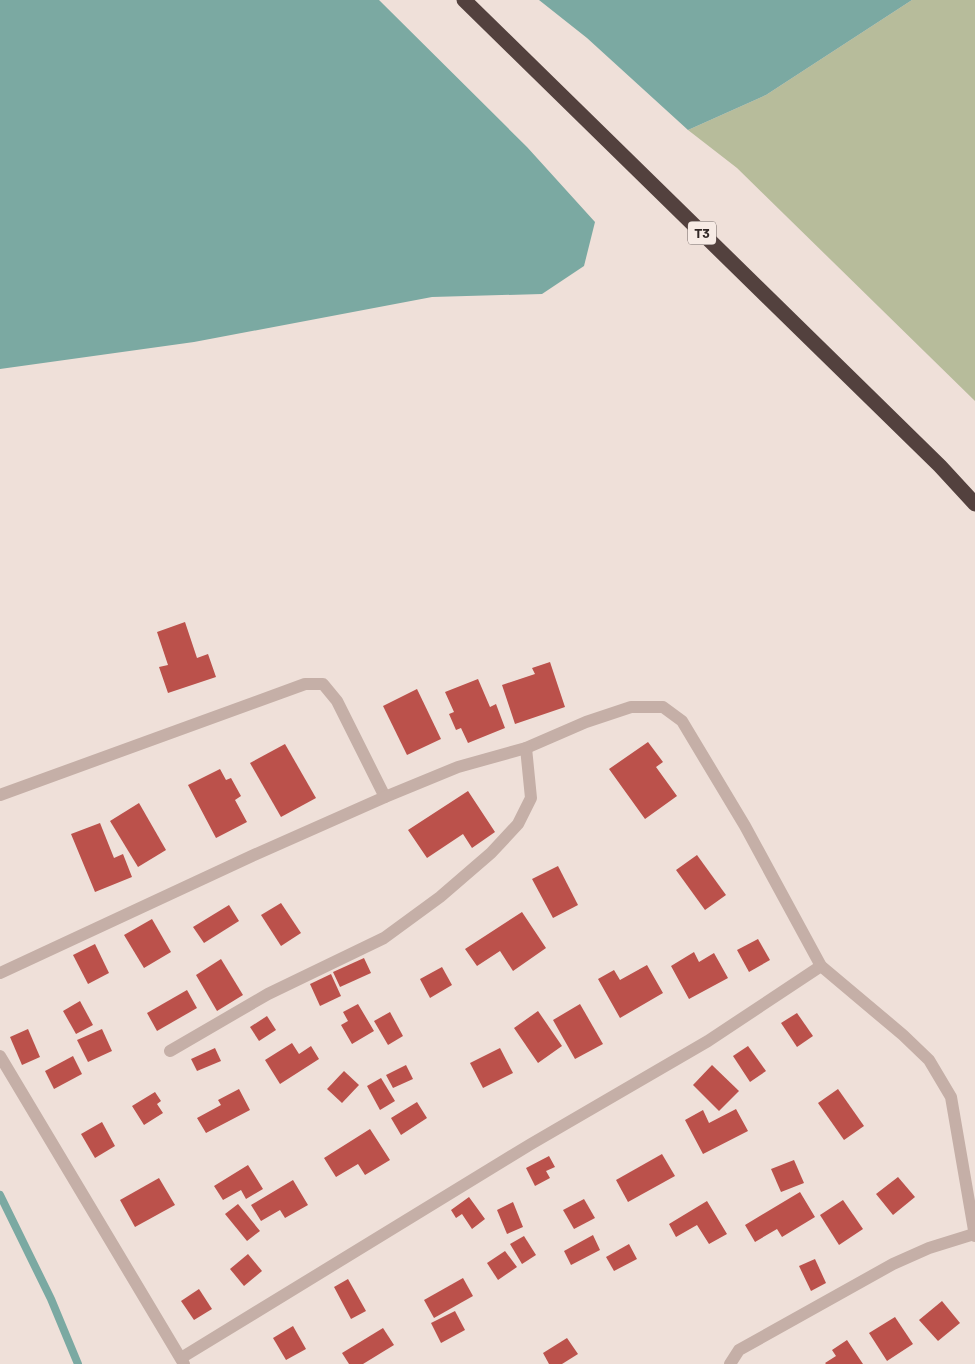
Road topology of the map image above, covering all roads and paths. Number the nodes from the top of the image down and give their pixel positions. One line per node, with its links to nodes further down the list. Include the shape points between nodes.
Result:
1 (464, 0): 2 (highway, T3)
2 (975, 504)
3 (526, 748): 5 (street, via 458,767); 6 (street, via 632,706 663,706 682,721 745,826); 8 (street, via 531,798 518,824 440,897 384,938 268,994)
4 (0, 796): 5 (street, via 306,684 323,684 337,701)
5 (385, 797): 7 (street)
6 (821, 966): 10 (street, via 929,1060 951,1097); 11 (street, via 708,1041 532,1144)
7 (0, 973)
8 (170, 1051)
9 (0, 1056): 11 (street)
10 (975, 1236): 12 (street, via 929,1248 892,1264 739,1350)
11 (182, 1361)
12 (730, 1364)

